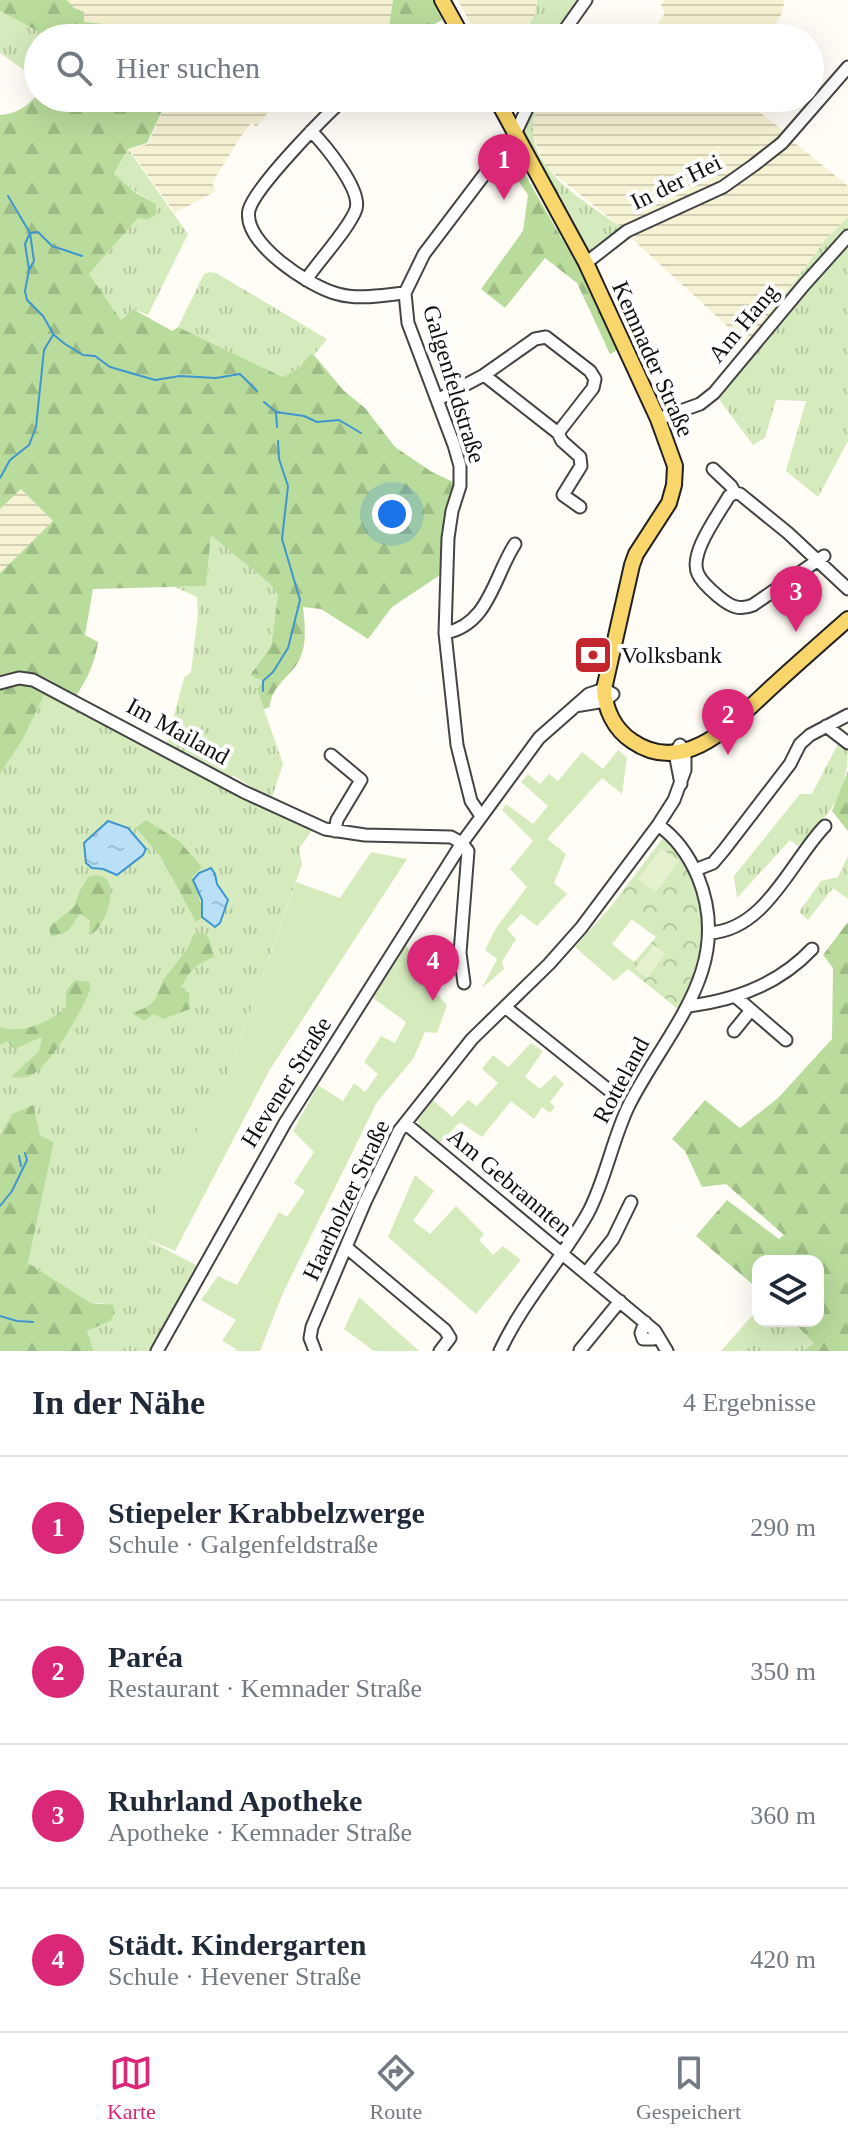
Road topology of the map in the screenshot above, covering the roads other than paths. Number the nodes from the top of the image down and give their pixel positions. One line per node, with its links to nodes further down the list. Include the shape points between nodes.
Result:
1 (442, 0): 3 (main road)
2 (586, 0): 4 (street)
3 (455, 24)
4 (569, 24)
5 (848, 67): 6 (street, In der Hei)
6 (824, 95)
7 (331, 112): 11 (street)
8 (503, 112): 12 (main road, Kemnader Straße)
9 (525, 112): 12 (street, Galgenfeldstraße)
10 (809, 112): 14 (street, In der Hei, via 782,143 723,187 627,231)
11 (311, 131): 15 (street, via 353,189 357,207); 15 (street, via 249,212 253,233 263,245)
12 (515, 134): 14 (main road, Kemnader Straße); 16 (street, Galgenfeldstraße, via 424,254)
13 (848, 236): 19 (street, Am Hang, via 714,393 700,404)
14 (586, 263): 19 (main road, Kemnader Straße)
15 (306, 280): 16 (street, via 338,294)
16 (405, 293): 18 (street, Galgenfeldstraße, via 408,323)
17 (484, 375): 18 (street); 20 (street); 20 (street, via 541,337 590,371 593,388)
18 (437, 400): 28 (street, Galgenfeldstraße, via 461,475 448,538)
19 (658, 419): 30 (main road, Kemnader Straße, via 675,466 673,491 636,554)
20 (558, 433): 23 (street, via 582,460 563,495)
21 (713, 469): 22 (street)
22 (735, 493): 25 (street); 25 (street, via 696,554 697,574 720,598 746,608)
23 (580, 507)
24 (515, 544): 28 (street, via 481,611 465,627)
25 (820, 559): 26 (street)
26 (848, 589)
27 (848, 619): 34 (main road, via 755,702)
28 (445, 633): 36 (street, Galgenfeldstraße, via 457,745 471,801)
29 (0, 683): 39 (street, Im Mailand, via 33,680 244,792)
30 (607, 695): 34 (main road, via 644,743); 36 (street, Hevener Straße, via 592,692 539,738)
31 (848, 715): 32 (street)
32 (826, 726): 33 (street); 41 (street, via 800,744 713,863)
33 (848, 743)
34 (680, 750): 37 (street, Haarholzer Straße, via 681,784)
35 (331, 755): 39 (street, via 361,780)
36 (481, 816): 40 (street, Hevener Straße)
37 (658, 825): 41 (street, Rotteland, via 676,839); 47 (street, Haarholzer Straße, via 581,928)
38 (825, 826): 42 (street, via 762,905 728,929)
39 (335, 831): 40 (street, Im Mailand, via 451,837)
40 (462, 843): 44 (street, via 468,851 460,941); 60 (street, Hevener Straße, via 279,1133)
41 (695, 870): 42 (street, Rotteland, via 706,900)
42 (709, 933): 46 (street, Rotteland, via 704,967)
43 (812, 949): 45 (street, via 770,983)
44 (464, 983)
45 (736, 997): 46 (street); 48 (street)
46 (689, 1006): 55 (street, Rotteland, via 628,1106 590,1209)
47 (505, 1007): 51 (street, via 579,1074); 52 (street, Haarholzer Straße, via 472,1039)
48 (751, 1010): 49 (street); 50 (street)
49 (734, 1031)
50 (778, 1038)
51 (615, 1095)
52 (406, 1124): 54 (street, Haarholzer Straße); 55 (street, Am Gebrannten)
53 (631, 1202): 56 (street, via 613,1239)
54 (346, 1247): 58 (street, Haarholzer Straße, via 310,1332); 61 (street, via 445,1330 450,1338)
55 (562, 1254): 56 (street, Am Gebrannten); 62 (street, Rotteland)
56 (586, 1273): 57 (street, Am Gebrannten)
57 (620, 1301): 59 (street); 63 (street, Am Gebrannten, via 650,1326)
58 (314, 1350)
59 (580, 1350)
60 (157, 1351)
61 (440, 1351)
62 (500, 1351)
63 (667, 1351)

